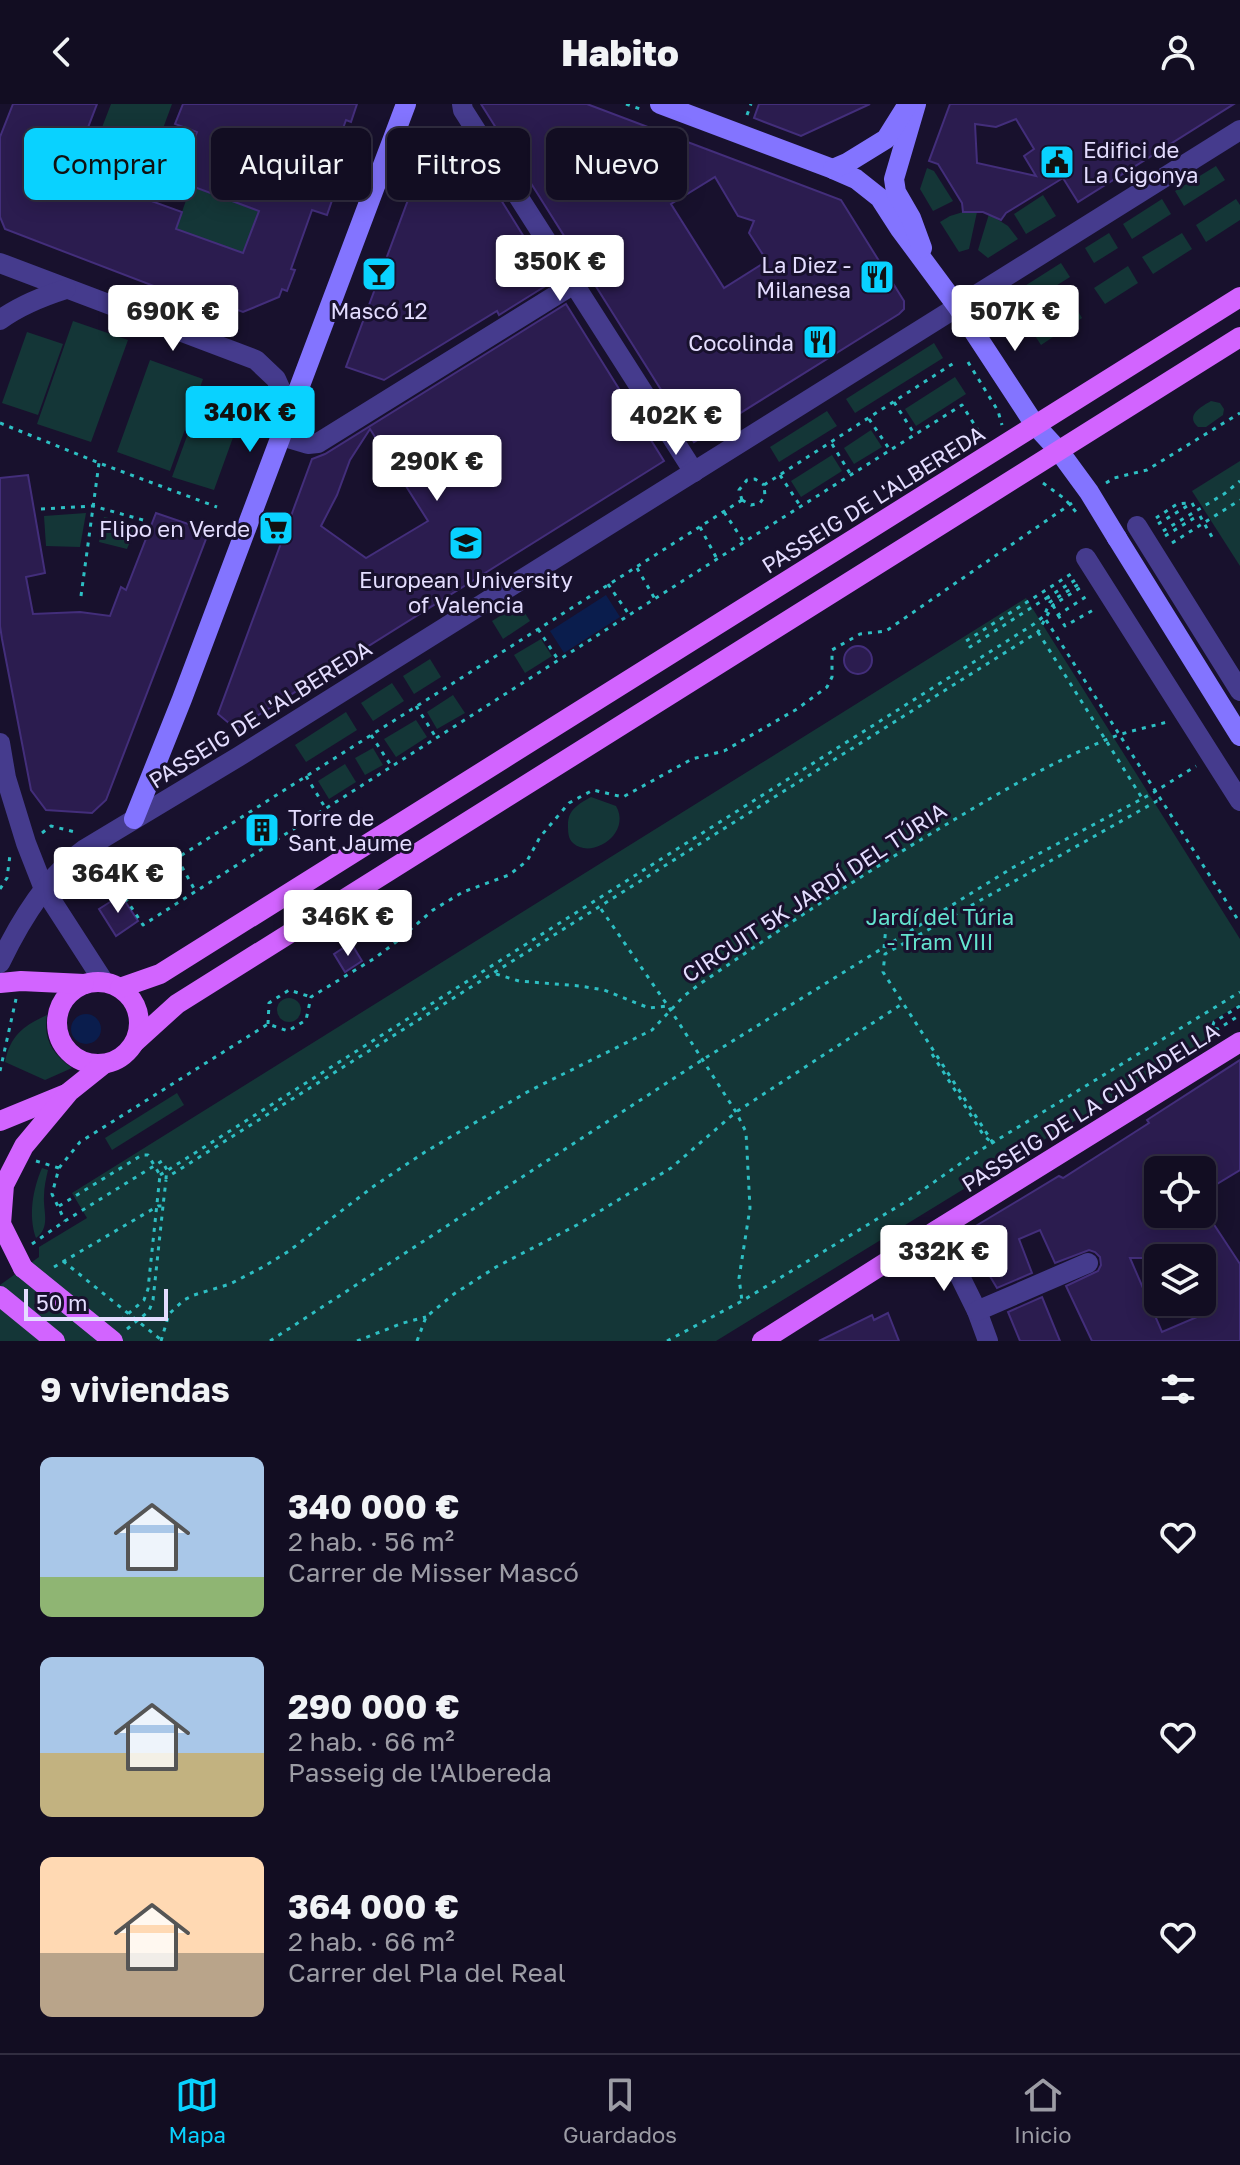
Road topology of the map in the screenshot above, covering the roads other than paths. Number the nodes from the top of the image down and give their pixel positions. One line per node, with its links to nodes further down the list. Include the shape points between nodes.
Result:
1 (406, 104): 16 (street)
2 (908, 104): 7 (street, via 886,139)
3 (916, 104): 9 (street, via 894,179)
4 (459, 106): 10 (street)
5 (657, 109): 7 (street)
6 (1240, 130): 13 (street, PASSEIG DE L'ALBEREDA)
7 (833, 169): 9 (street, via 880,198)
8 (0, 263): 11 (street)
9 (931, 270): 13 (street)
10 (574, 284): 18 (street, via 318,443); 20 (street)
11 (66, 289): 14 (street); 16 (street, via 256,360 276,379)
12 (1240, 297): 17 (main road, PASSEIG DE L'ALBEREDA)
13 (957, 306): 17 (street); 20 (street, PASSEIG DE L'ALBEREDA)
14 (0, 320)
15 (1240, 337): 19 (main road)
16 (290, 410): 18 (street)
17 (1035, 425): 19 (street); 31 (main road, PASSEIG DE L'ALBEREDA, via 160,974)
18 (281, 436): 27 (street)
19 (1059, 451): 24 (street, bridge); 32 (main road, via 177,1004)
20 (694, 472): 27 (street, PASSEIG DE L'ALBEREDA)
21 (1147, 525): 23 (street, bridge)
22 (1089, 570): 26 (street, bridge)
23 (1240, 691)
24 (1240, 736)
25 (0, 743): 28 (street, via 6,778)
26 (1240, 801)
27 (134, 819): 28 (street, PASSEIG DE L'ALBEREDA, via 77,855)
28 (44, 889): 29 (street, PASSEIG DE L'ALBEREDA); 31 (street)
29 (0, 963)
30 (0, 983): 31 (main road)
31 (103, 984): 32 (main road, via 131,998 138,1012); 34 (main road, via 73,990 57,1021 71,1054)
32 (135, 1042): 34 (main road, via 117,1060)
33 (1240, 1042): 37 (main road, PASSEIG DE LA CIUTADELLA)
34 (104, 1064): 35 (main road)
35 (69, 1092): 36 (main road); 41 (main road, bridge, via 24,1146 4,1185 1,1224 23,1268)
36 (0, 1121)
37 (937, 1230): 40 (street); 43 (main road, PASSEIG DE LA CIUTADELLA)
38 (1088, 1263): 40 (street)
39 (0, 1296): 42 (main road, bridge)
40 (977, 1311): 44 (street)
41 (116, 1333)
42 (55, 1341)
43 (762, 1341)
44 (988, 1341)

